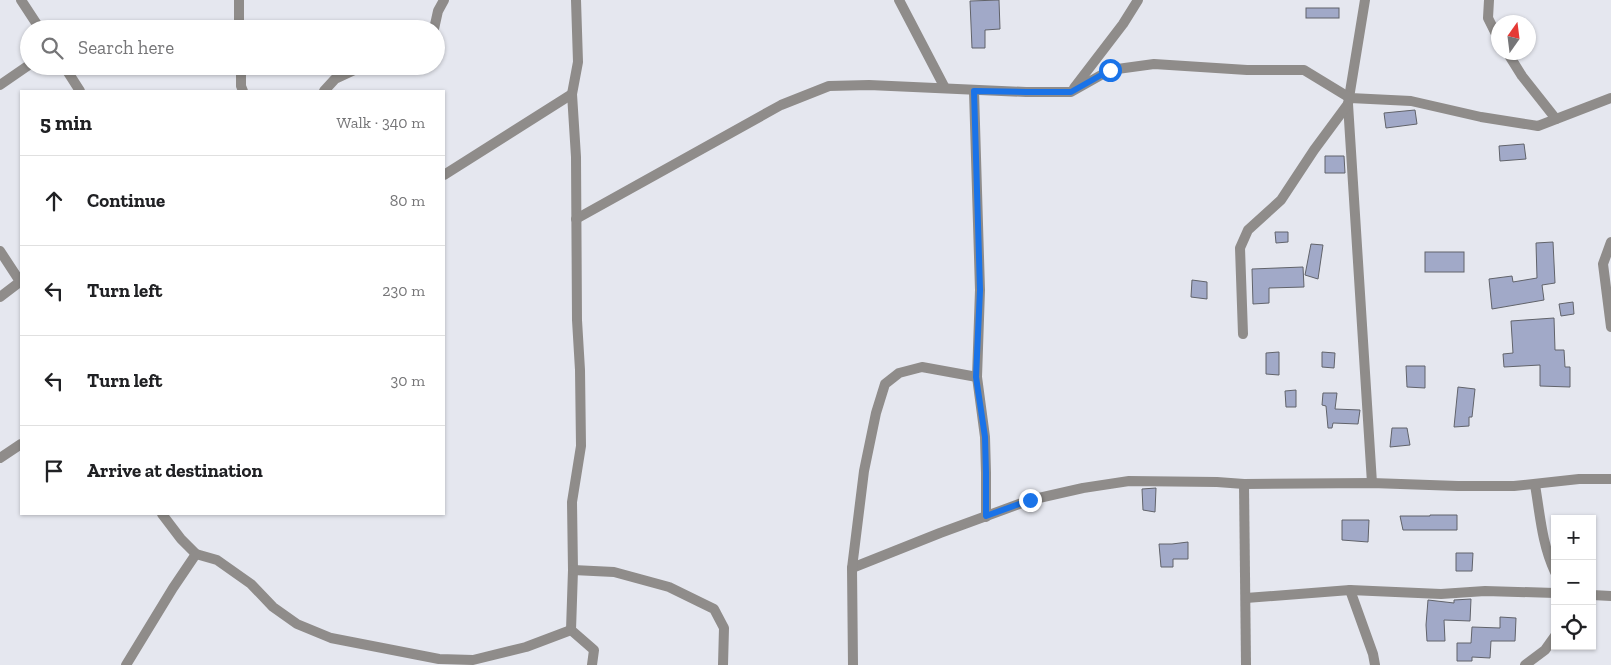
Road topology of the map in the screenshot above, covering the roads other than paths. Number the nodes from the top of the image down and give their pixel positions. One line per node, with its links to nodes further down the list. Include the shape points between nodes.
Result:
1 (21, 0): 9 (street)
2 (239, 0): 10 (street)
3 (444, 0): 11 (street)
4 (576, 0): 25 (street, via 578,62)
5 (899, 0): 19 (street)
6 (1138, 0): 24 (street)
7 (1365, 0): 27 (street)
8 (1489, 0): 12 (street)
9 (34, 20)
10 (240, 20)
11 (436, 20)
12 (1491, 24)
13 (1512, 60): 28 (street)
14 (20, 72): 18 (street)
15 (70, 75): 20 (street)
16 (241, 75): 21 (street)
17 (344, 75): 22 (street)
18 (0, 85)
19 (945, 88): 23 (street); 30 (street, via 829,86 781,105)
20 (79, 90)
21 (243, 90)
22 (325, 90)
23 (974, 91): 24 (street); 38 (street, via 980,290)
24 (1071, 92): 27 (street, via 1110,70 1154,64 1304,70)
25 (572, 94): 29 (street); 30 (street)
26 (1611, 98): 28 (street)
27 (1349, 101): 28 (street, via 1411,101 1538,126); 37 (street, via 1281,200 1248,230 1240,248); 42 (street)
28 (1556, 118)
29 (445, 174)
30 (576, 219): 50 (street, via 581,446 572,502)
31 (1611, 242): 36 (street, via 1603,264)
32 (0, 251): 33 (street)
33 (20, 281)
34 (20, 283): 35 (street)
35 (0, 297)
36 (1611, 327)
37 (1243, 334)
38 (976, 377): 46 (street, via 985,437); 49 (street, via 922,367 899,373 886,384 876,413 864,471)
39 (20, 445): 40 (street)
40 (0, 458)
41 (1611, 478): 44 (street)
42 (1372, 483): 43 (street); 44 (street)
43 (1244, 484): 46 (street, via 1129,481 1030,500); 55 (street)
44 (1535, 485): 48 (street)
45 (163, 515): 47 (street)
46 (986, 516): 49 (street)
47 (196, 554): 56 (street, via 217,560 297,624 331,638 439,659 473,660 526,647); 58 (street)
48 (1551, 560)
49 (852, 568): 61 (street)
50 (574, 570): 56 (street); 60 (street, via 614,572 669,587 714,609 724,628)
51 (1350, 590): 52 (street, via 1441,594); 55 (street); 63 (street)
52 (1551, 593)
53 (1596, 595): 54 (street)
54 (1611, 596)
55 (1246, 598): 62 (street)
56 (571, 630): 59 (street, via 594,650)
57 (1551, 642): 64 (street)
58 (126, 665)
59 (592, 665)
60 (723, 665)
61 (853, 665)
62 (1246, 665)
63 (1375, 665)
64 (1525, 665)

